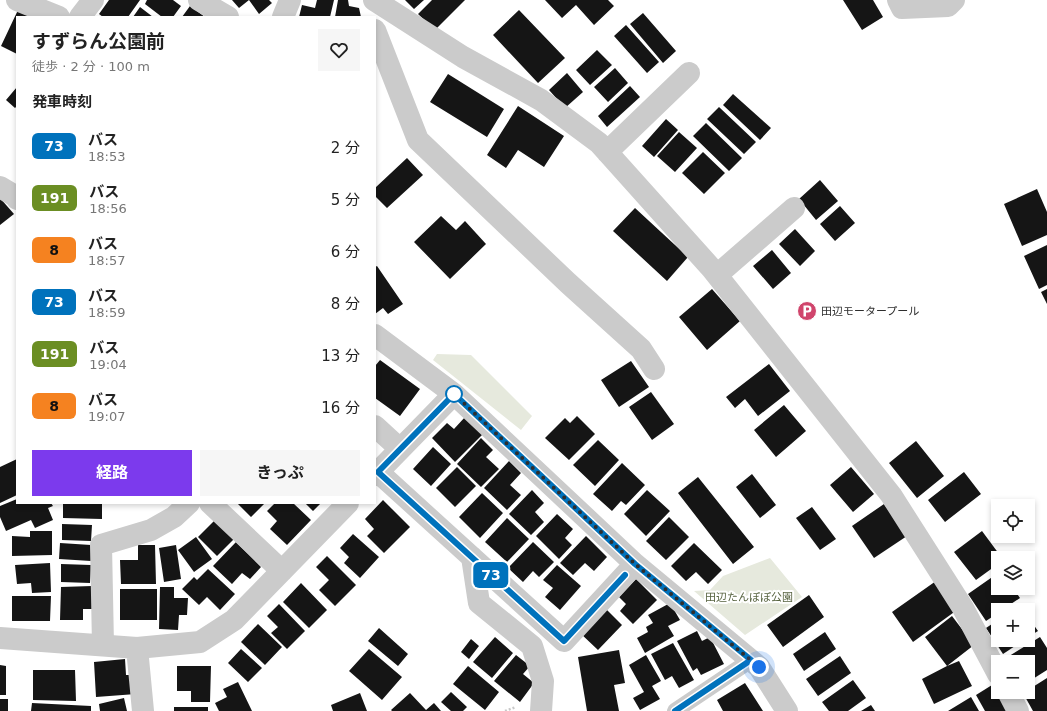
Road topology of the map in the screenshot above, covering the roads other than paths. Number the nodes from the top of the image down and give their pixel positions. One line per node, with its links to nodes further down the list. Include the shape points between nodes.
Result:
1 (17, 0): 9 (street)
2 (93, 0): 10 (street)
3 (198, 0): 11 (street)
4 (290, 0): 12 (street)
5 (363, 0): 13 (street)
6 (374, 0): 16 (street, via 464,58 541,100)
7 (898, 0): 8 (street, via 902,8 948,6)
8 (954, 0)
9 (57, 16)
10 (81, 16)
11 (226, 16)
12 (283, 16)
13 (370, 16)
14 (376, 33): 22 (street, via 418,140 641,349)
15 (689, 73): 16 (street)
16 (607, 152): 20 (street)
17 (0, 187): 18 (street)
18 (16, 198)
19 (794, 208): 20 (street)
20 (717, 275): 37 (street, via 890,495 963,608)
21 (376, 337): 23 (street)
22 (654, 368)
23 (454, 394): 25 (street); 31 (street)
24 (376, 427): 25 (street)
25 (400, 449): 26 (street)
26 (377, 473): 30 (street)
27 (189, 504): 34 (street, via 174,517 151,530 101,545)
28 (211, 504): 32 (street)
29 (347, 504): 32 (street)
30 (472, 557): 31 (street, via 564,641); 40 (street, via 479,603 532,646 543,681)
31 (635, 564): 36 (street)
32 (282, 571): 35 (street, via 234,620 200,642)
33 (0, 638): 34 (street)
34 (103, 645): 35 (street)
35 (138, 648): 39 (street)
36 (751, 660): 41 (lane); 42 (street, via 759,667)
37 (991, 661)
38 (1012, 699): 43 (street)
39 (143, 711)
40 (541, 711)
41 (675, 711)
42 (787, 711)
43 (1018, 711)

